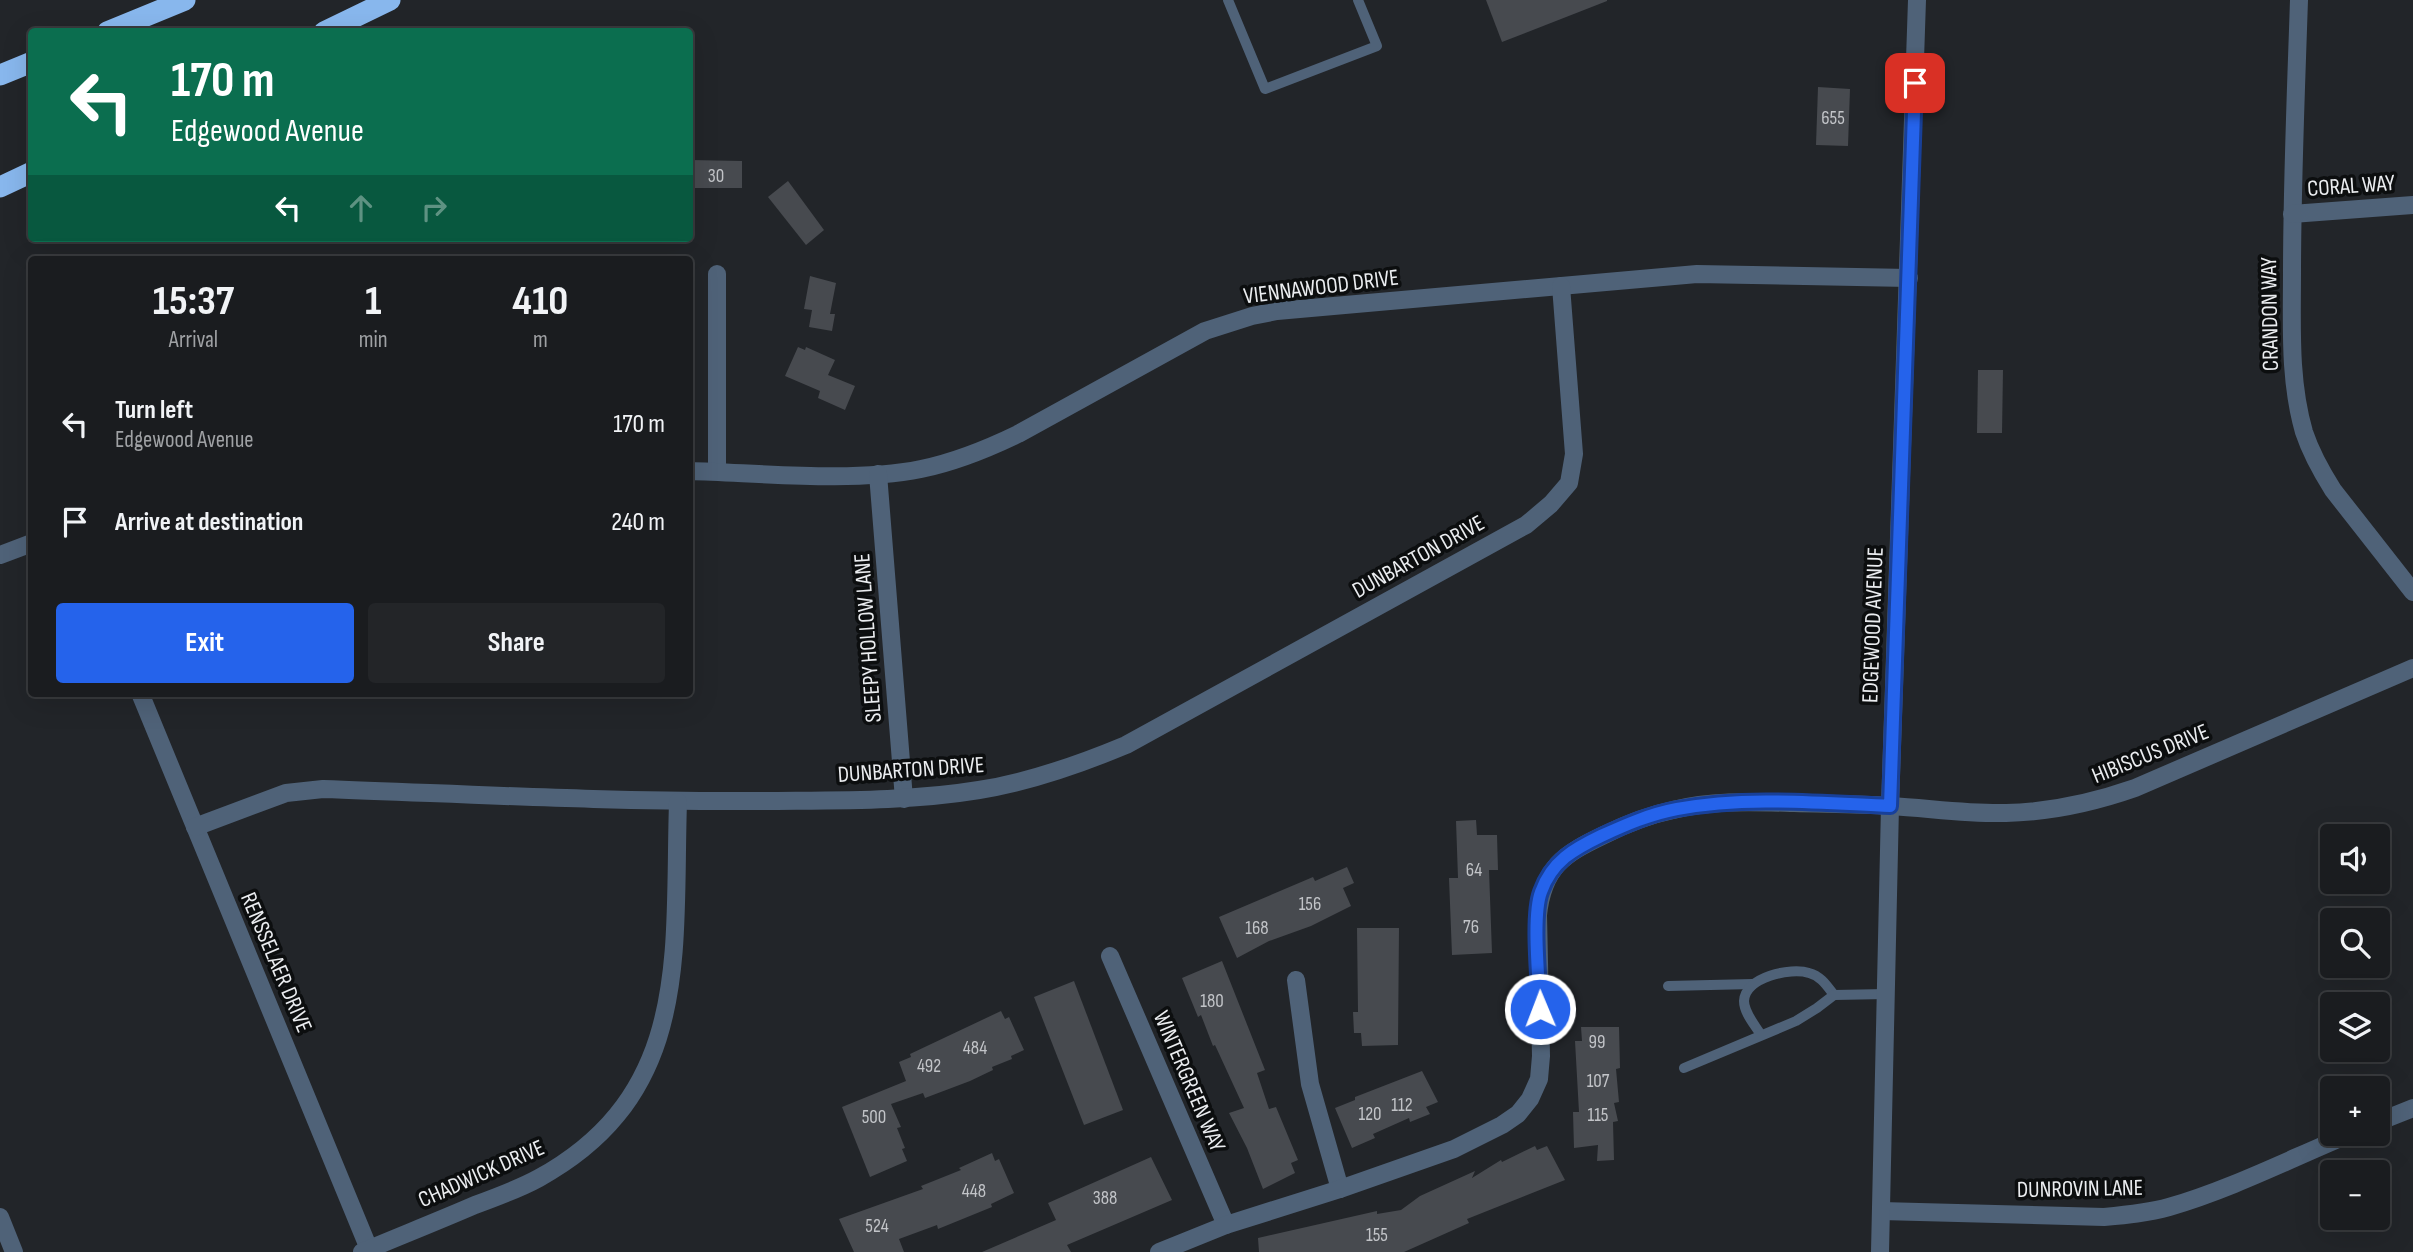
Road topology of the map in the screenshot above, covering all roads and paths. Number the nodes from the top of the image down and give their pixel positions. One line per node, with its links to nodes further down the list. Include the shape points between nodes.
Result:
1 (185, 0): 7 (highway)
2 (390, 0): 8 (highway)
3 (1228, 0): 4 (lane, via 1265,89 1377,46)
4 (1358, 0)
5 (1917, 0): 16 (street, EDGEWOOD AVENUE)
6 (2299, 0): 14 (street, CRANDON WAY)
7 (117, 28)
8 (332, 28)
9 (28, 64): 10 (highway)
10 (0, 75)
11 (28, 174): 12 (highway)
12 (0, 187)
13 (2413, 205): 14 (street, CORAL WAY)
14 (2292, 214): 23 (street, CRANDON WAY, via 2293,376 2305,432 2333,490)
15 (716, 274): 19 (street)
16 (1909, 278): 17 (street, VIENNAWOOD DRIVE, via 1697,274); 28 (street, EDGEWOOD AVENUE)
17 (1561, 286): 20 (street, VIENNAWOOD DRIVE, via 1252,316 1205,331 988,449 921,469); 26 (street, DUNBARTON DRIVE, via 1574,454 1569,483 1526,525 1126,745 1034,779)
18 (693, 471): 19 (street, VIENNAWOOD DRIVE)
19 (717, 471): 20 (street, VIENNAWOOD DRIVE)
20 (878, 474): 26 (street, SLEEPY HOLLOW LANE)
21 (28, 544): 22 (street)
22 (0, 555)
23 (2413, 592)
24 (2413, 668): 28 (street, HIBISCUS DRIVE, via 2093,803 2004,813)
25 (142, 697): 29 (street, RENSSELAER DRIVE)
26 (904, 799): 27 (street, DUNBARTON DRIVE)
27 (678, 802): 29 (street, DUNBARTON DRIVE, via 323,789 286,793); 45 (street, CHADWICK DRIVE, via 668,1002 656,1048 634,1093 617,1117 586,1146 538,1179)
28 (1890, 806): 34 (street, EDGEWOOD AVENUE); 41 (street, via 1734,802 1675,809 1631,822 1573,850 1547,877 1540,895 1541,1056 1539,1079 1530,1099 1518,1114 1454,1149)
29 (195, 827): 45 (street, RENSSELAER DRIVE)
30 (1110, 956): 44 (street, WINTERGREEN WAY)
31 (1296, 980): 41 (street, via 1310,1084)
32 (1753, 984): 33 (lane); 35 (lane, via 1793,970 1817,977); 36 (lane, via 1744,1000)
33 (1668, 986)
34 (1886, 993): 35 (lane); 42 (street, EDGEWOOD AVENUE)
35 (1834, 995): 36 (lane, via 1796,1021)
36 (1761, 1035): 37 (lane)
37 (1685, 1068)
38 (2413, 1108): 39 (street)
39 (2390, 1117)
40 (2321, 1146): 42 (street, DUNROVIN LANE, via 2204,1195 2135,1214)
41 (1340, 1189): 44 (street)
42 (1881, 1211): 48 (street, EDGEWOOD AVENUE)
43 (0, 1217): 46 (street)
44 (1226, 1224): 47 (street)
45 (366, 1250)
46 (14, 1252)
47 (1159, 1252)
48 (1880, 1252)

